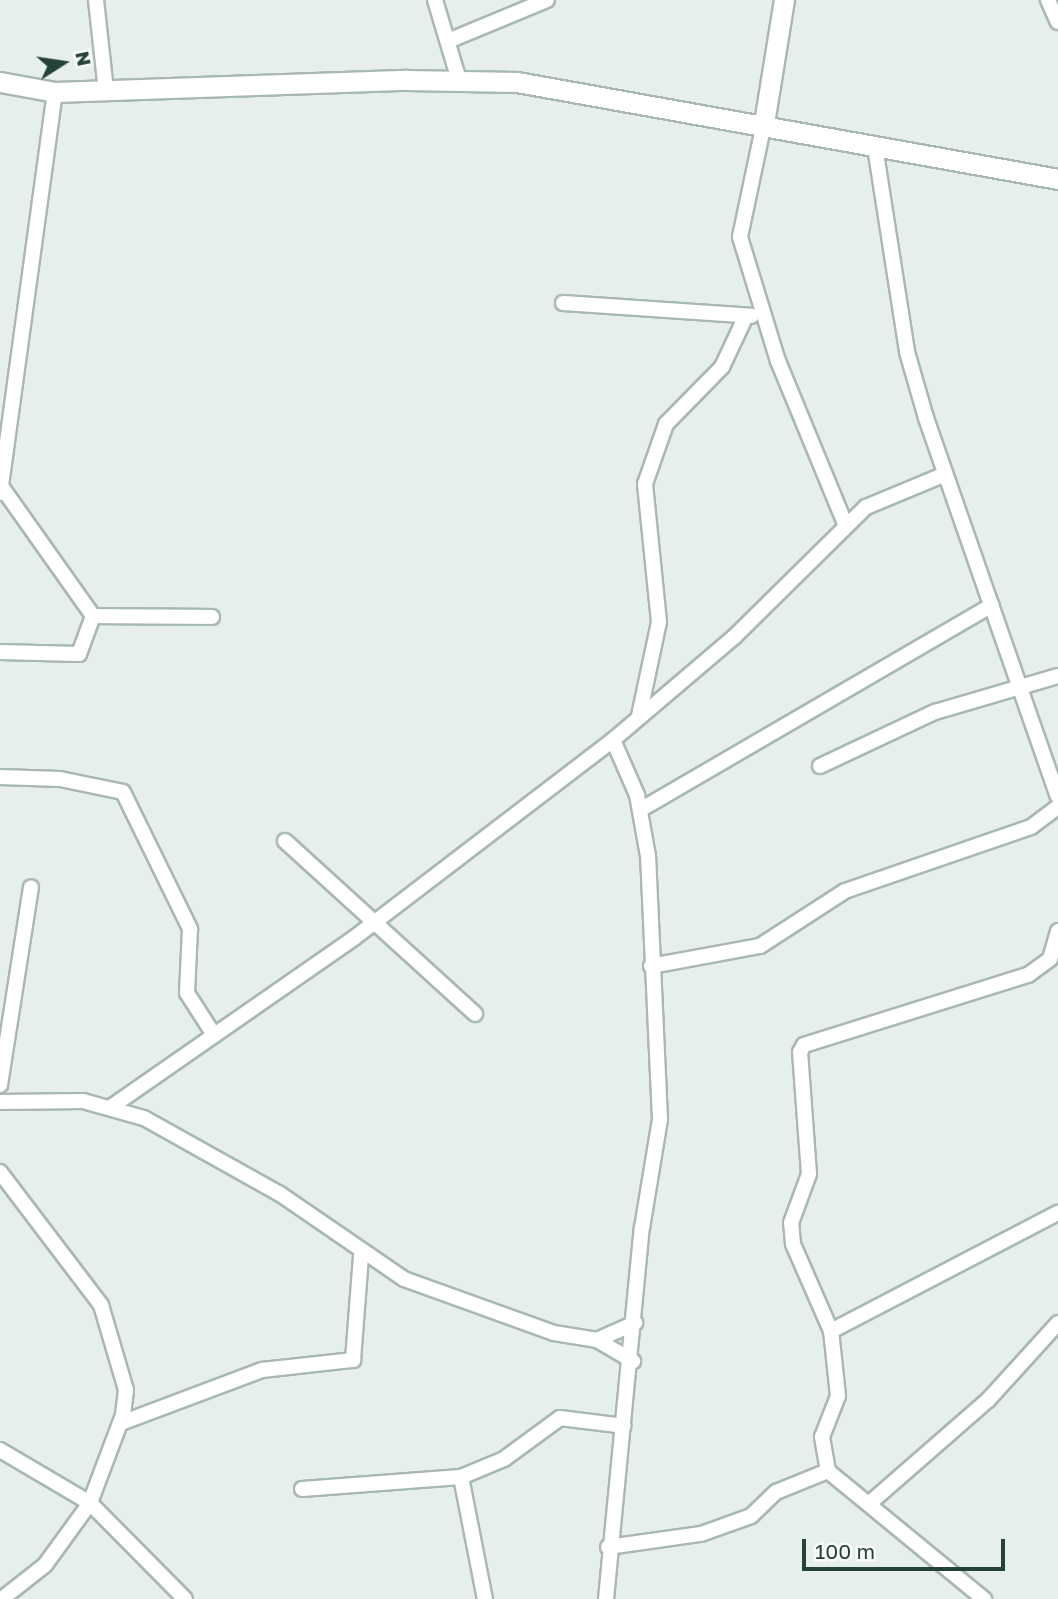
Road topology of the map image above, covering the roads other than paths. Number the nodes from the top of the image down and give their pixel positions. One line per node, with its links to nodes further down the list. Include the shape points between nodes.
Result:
1 (96, 0): 10 (street)
2 (435, 0): 7 (street)
3 (547, 0): 7 (street)
4 (784, 0): 12 (street)
5 (1048, 0): 6 (street)
6 (1058, 22)
7 (447, 41): 8 (street)
8 (458, 80): 10 (street); 12 (street, via 550,86)
9 (0, 82): 11 (street)
10 (106, 90): 11 (street)
11 (55, 92): 19 (street)
12 (764, 123): 13 (street); 16 (street, via 739,226)
13 (876, 147): 14 (street); 18 (street, via 907,352)
14 (1058, 178)
15 (563, 303): 17 (street, via 636,304)
16 (760, 313): 17 (street); 21 (street)
17 (744, 320): 28 (street, via 722,368 667,424 645,484 659,622)
18 (943, 475): 21 (street, via 883,494); 22 (street)
19 (1, 486): 20 (street); 23 (street)
20 (0, 493)
21 (846, 526): 28 (street, via 734,637)
22 (992, 605): 27 (street); 34 (street)
23 (93, 616): 24 (street); 25 (street, via 79,654)
24 (212, 617)
25 (0, 652)
26 (1058, 676): 27 (street)
27 (1020, 684): 30 (street, via 935,712); 32 (street)
28 (639, 716): 29 (street)
29 (614, 740): 34 (street); 37 (street)
30 (820, 766)
31 (0, 777): 41 (street, via 60,779 123,792 190,929 187,993)
32 (1058, 796)
33 (1058, 807): 39 (street, via 1031,827 845,891 760,946)
34 (640, 810): 39 (street, via 652,904)
35 (285, 841): 37 (street)
36 (31, 887): 42 (street)
37 (377, 920): 40 (street); 41 (street)
38 (1058, 931): 50 (street, via 1050,959 1028,975 804,1045 800,1052 809,1174 791,1223 793,1244)
39 (651, 966): 48 (street, via 660,1119 642,1228)
40 (475, 1014)
41 (214, 1035): 44 (street)
42 (0, 1085)
43 (0, 1102): 44 (street, via 83,1101)
44 (111, 1107): 47 (street, via 144,1118 280,1194)
45 (0, 1172): 53 (street, via 102,1305 123,1377)
46 (1058, 1213): 50 (street)
47 (361, 1255): 51 (street, via 449,1297); 53 (street, via 353,1360 262,1370)
48 (635, 1323): 51 (street); 52 (street)
49 (1058, 1323): 59 (street, via 988,1400)
50 (831, 1331): 56 (street, via 838,1396 821,1437)
51 (597, 1340): 52 (street)
52 (633, 1361): 54 (street)
53 (121, 1423): 60 (street)
54 (624, 1426): 57 (street, via 560,1418 504,1459); 61 (street)
55 (0, 1450): 60 (street)
56 (828, 1471): 59 (street); 61 (street, via 776,1492 751,1516 701,1534)
57 (461, 1477): 58 (street); 64 (street)
58 (302, 1489)
59 (871, 1502): 66 (street)
60 (90, 1503): 62 (street, via 44,1565); 63 (street)
61 (608, 1546): 65 (street)
62 (2, 1599)
63 (185, 1599)
64 (485, 1599)
65 (606, 1599)
66 (984, 1599)

